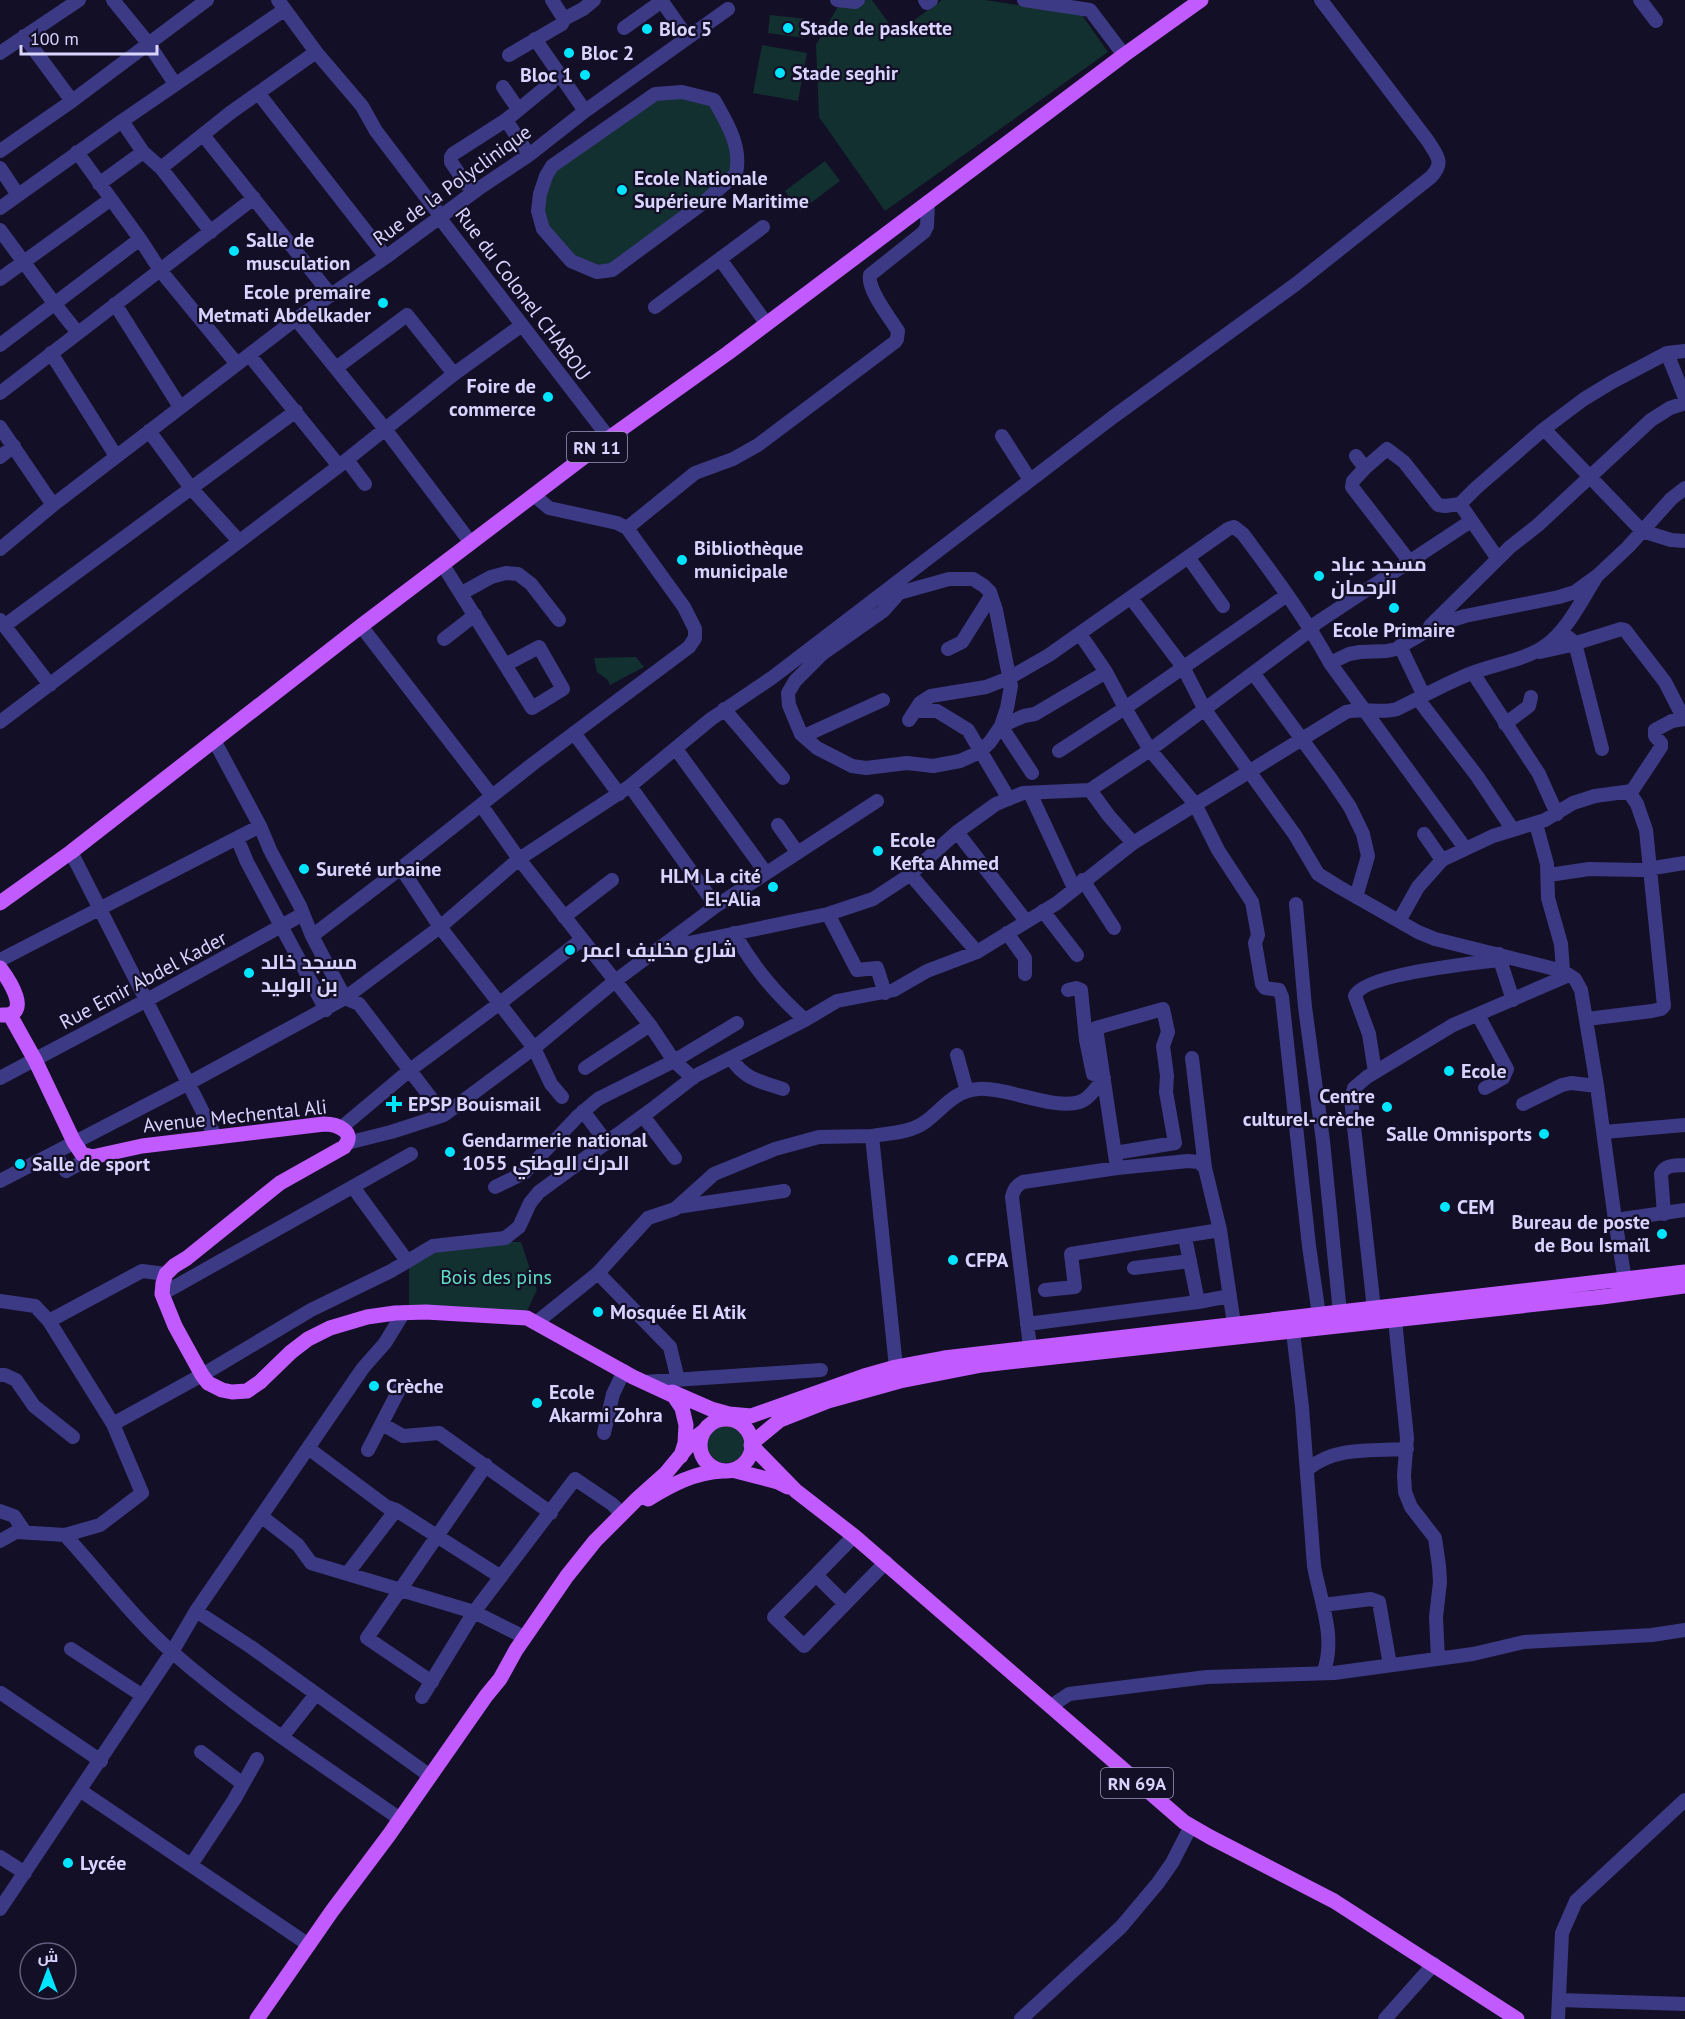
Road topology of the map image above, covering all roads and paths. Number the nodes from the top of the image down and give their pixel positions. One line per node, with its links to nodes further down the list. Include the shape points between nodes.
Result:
1 (79, 0): 21 (street)
2 (113, 0): 24 (street)
3 (207, 0): 24 (street)
4 (552, 0): 18 (street)
5 (594, 0): 18 (street)
6 (837, 0): 7 (street)
7 (858, 0)
8 (925, 0): 9 (street)
9 (931, 0)
10 (1024, 0): 16 (street)
11 (1201, 0): 28 (main road, RN 11)
12 (1321, 0): 97 (street, via 1428,141 1439,158 1437,170 1296,284)
13 (1640, 0): 19 (street)
14 (662, 1): 20 (street); 22 (street)
15 (281, 5): 25 (street, Rue du Colonel CHABOU); 30 (street)
16 (1091, 5): 28 (street)
17 (728, 9): 22 (street, Rue de la Polyclinique)
18 (564, 19): 23 (street)
19 (1656, 21)
20 (624, 28)
21 (24, 36): 26 (street); 33 (street)
22 (687, 37): 35 (street, Rue de la Polyclinique)
23 (535, 39): 27 (street); 35 (street)
24 (148, 43): 30 (street); 33 (street)
25 (316, 52): 32 (street); 53 (street, Rue du Colonel CHABOU, via 362,106 375,131)
26 (0, 53)
27 (509, 55)
28 (1124, 55): 51 (main road, RN 11)
29 (551, 83): 34 (street)
30 (175, 84): 37 (street)
31 (503, 87): 34 (street)
32 (259, 94): 38 (street); 58 (street)
33 (72, 101): 39 (street)
34 (518, 110): 36 (street)
35 (585, 111): 42 (street, Rue de la Polyclinique)
36 (506, 120): 42 (street); 47 (street, via 453,153 451,162)
37 (122, 121): 40 (street); 41 (street)
38 (203, 135): 44 (street); 49 (street)
39 (0, 151)
40 (76, 152): 46 (street); 48 (street)
41 (143, 152): 44 (street); 46 (street)
42 (530, 155): 53 (street, Rue de la Polyclinique)
43 (0, 168): 48 (street)
44 (161, 168): 56 (street)
45 (736, 174): 45 (street, via 612,270 597,272 571,261 543,228 538,211 540,194 552,166 655,94 682,92 714,100 738,152)
46 (99, 184): 50 (street)
47 (466, 184)
48 (18, 195): 52 (street)
49 (254, 198): 56 (street); 63 (street)
50 (111, 199): 57 (street); 60 (street)
51 (928, 202): 68 (main road, RN 11); 105 (street, via 924,232 869,278 898,331 895,342 758,445 695,473)
52 (0, 208)
53 (439, 217): 58 (street, Rue de la Polyclinique); 69 (street, Rue du Colonel CHABOU)
54 (763, 227): 59 (street)
55 (0, 230): 60 (street)
56 (211, 232): 61 (street)
57 (140, 239): 61 (street); 64 (street)
58 (386, 257): 63 (street, Rue de la Polyclinique)
59 (720, 259): 66 (street); 68 (street)
60 (24, 262): 62 (street); 64 (street)
61 (160, 270): 65 (street); 76 (street)
62 (0, 279)
63 (330, 294): 67 (street, Rue de la Polyclinique)
64 (54, 303): 70 (street); 71 (street)
65 (115, 304): 70 (street); 82 (street)
66 (655, 306)
67 (296, 319): 75 (street, Rue de la Polyclinique); 77 (street)
68 (766, 323): 89 (main road, RN 11)
69 (522, 325): 78 (street); 89 (street, Rue du Colonel CHABOU)
70 (78, 333): 73 (street)
71 (0, 345)
72 (1685, 351): 74 (street)
73 (51, 353): 79 (street); 91 (street)
74 (1667, 353): 80 (street); 86 (street, via 1612,382)
75 (250, 356): 76 (street, Rue de la Polyclinique); 83 (street)
76 (237, 364): 82 (street, Rue de la Polyclinique)
77 (336, 368): 78 (street, via 407,315); 85 (street)
78 (454, 374): 85 (street)
79 (0, 393)
80 (1685, 398)
81 (1685, 403): 96 (street, via 1651,420)
82 (180, 407): 87 (street, Rue de la Polyclinique)
83 (296, 411): 94 (street); 99 (street)
84 (0, 427): 90 (street)
85 (385, 429): 94 (street); 109 (street)
86 (1544, 429): 96 (street); 102 (street)
87 (149, 431): 91 (street, Rue de la Polyclinique); 99 (street)
88 (1002, 436): 97 (street)
89 (609, 438): 101 (main road, RN 11)
90 (14, 446): 93 (street); 103 (street)
91 (116, 456): 103 (street, Rue de la Polyclinique)
92 (1356, 456): 95 (street)
93 (0, 457)
94 (343, 463): 98 (street); 108 (street)
95 (1365, 468): 102 (street, via 1387,449 1404,462 1438,505); 113 (street, via 1352,487)
96 (1588, 477): 106 (street); 112 (street)
97 (1030, 480): 121 (street)
98 (365, 484)
99 (191, 488): 108 (street); 124 (street)
100 (1685, 488): 106 (street)
101 (535, 496): 105 (street, via 549,508); 109 (main road, RN 11)
102 (1460, 504): 104 (street)
103 (53, 505): 110 (street, Rue de la Polyclinique)
104 (1471, 521): 112 (street); 113 (street)
105 (627, 528): 154 (street, via 684,607 695,629 695,638 689,647)
106 (1642, 531): 107 (street); 115 (street)
107 (1685, 540)
108 (239, 542): 142 (street)
109 (471, 543): 114 (main road, RN 11)
110 (0, 549)
111 (1188, 557): 117 (street, via 1234,527); 119 (street); 120 (street)
112 (1498, 559): 128 (street)
113 (1410, 562): 126 (street)
114 (443, 565): 116 (street); 125 (main road, RN 11)
115 (1597, 576): 127 (street); 128 (street, via 1575,592 1465,616)
116 (462, 593): 122 (street); 123 (street, via 491,577 518,574 531,584)
117 (1287, 595): 126 (street); 137 (street)
118 (991, 596): 121 (street, via 973,579 950,579 899,593 883,611); 133 (street, via 962,642); 141 (street)
119 (1131, 598): 129 (street); 137 (street)
120 (1222, 606)
121 (870, 612): 147 (street); 155 (street, via 822,654 788,693 794,720)
122 (475, 615): 130 (street); 136 (street)
123 (559, 620)
124 (2, 623): 142 (street)
125 (361, 626): 157 (main road, RN 11); 171 (street)
126 (1312, 629): 135 (street); 140 (street)
127 (1560, 631): 131 (street); 134 (street)
128 (1424, 632): 132 (street)
129 (1080, 634): 138 (street); 141 (street)
130 (444, 639)
131 (1575, 644): 134 (street); 150 (street, via 1625,630 1665,682); 159 (street)
132 (1400, 646): 135 (street, via 1387,651 1360,652); 144 (street)
133 (948, 649)
134 (1525, 656): 139 (street)
135 (1330, 663): 149 (street)
136 (506, 665): 136 (street, via 531,708 563,688 539,647)
137 (1183, 667): 146 (street); 148 (street)
138 (1106, 672): 146 (street); 153 (street, via 1035,714)
139 (1473, 673): 144 (street); 152 (street)
140 (1254, 674): 148 (street); 156 (street)
141 (1009, 678): 153 (street, via 1011,686); 162 (street, via 986,687 931,696 920,703 912,716 937,711 968,730)
142 (50, 685): 151 (street)
143 (1531, 697): 152 (street, via 1529,706)
144 (1421, 698): 149 (street, via 1397,709); 178 (street)
145 (883, 700): 155 (street)
146 (1125, 708): 160 (street); 161 (street)
147 (724, 709): 158 (street); 165 (street)
148 (1205, 710): 160 (street); 163 (street)
149 (1370, 713): 156 (street, via 1346,712); 183 (street)
150 (1684, 719): 168 (street, via 1655,730 1661,747)
151 (0, 722)
152 (1505, 724): 174 (street, via 1539,774)
153 (1001, 726): 162 (street); 164 (street)
154 (574, 733): 166 (street); 171 (street)
155 (804, 736): 162 (street, via 834,758 866,768 907,763 933,766)
156 (1302, 740): 163 (street); 196 (street, via 1350,807 1363,834 1368,856)
157 (215, 742): 177 (street); 184 (main road, RN 11)
158 (676, 749): 166 (street); 191 (street)
159 (1602, 749)
160 (1150, 750): 167 (street); 173 (street)
161 (1059, 751)
162 (980, 752): 170 (street)
163 (1248, 771): 173 (street); 196 (street, via 1318,874)
164 (1032, 773)
165 (783, 778)
166 (625, 790): 186 (street); 199 (street)
167 (1090, 790): 169 (street); 182 (street)
168 (1629, 792): 174 (street, via 1589,798); 190 (street, via 1646,830)
169 (1030, 793): 170 (street); 195 (street)
170 (1009, 799): 179 (street)
171 (487, 800): 186 (street); 189 (street)
172 (877, 801): 185 (street)
173 (1195, 804): 182 (street); 302 (street, via 1218,850 1252,902 1262,984 1279,990 1282,997)
174 (1557, 813): 175 (street)
175 (1536, 824): 178 (street); 193 (street)
176 (778, 825): 185 (street)
177 (260, 826): 181 (street); 202 (street)
178 (1513, 830): 183 (street)
179 (957, 832): 192 (street); 205 (street)
180 (1424, 834): 187 (street)
181 (237, 838): 200 (street); 207 (street)
182 (1132, 843): 195 (street)
183 (1466, 848): 187 (street)
184 (71, 852): 197 (main road, RN 11); 200 (street)
185 (797, 852): 191 (street)
186 (519, 859): 204 (street); 208 (street)
187 (1442, 860): 206 (street, via 1418,887)
188 (1685, 863): 190 (street)
189 (401, 868): 208 (street); 212 (street)
190 (1650, 869): 193 (street, via 1589,869); 232 (street, via 1664,1006)
191 (766, 873): 199 (street)
192 (910, 874): 203 (street, via 873,899); 215 (street)
193 (1549, 875): 220 (street, via 1548,898)
194 (612, 880): 204 (street)
195 (1079, 884): 201 (street); 209 (street)
196 (1356, 897): 206 (street)
197 (0, 903)
198 (1296, 904): 301 (street)
199 (716, 906): 214 (street)
200 (100, 909): 218 (street); 226 (street)
201 (1043, 911): 205 (street); 216 (street)
202 (303, 914): 207 (street, Rue Emir Abdel Kader); 212 (street)
203 (828, 914): 210 (street); 223 (street, via 857,970 877,968)
204 (564, 917): 213 (street)
205 (1026, 921): 211 (street)
206 (1399, 921): 217 (street, via 1436,939)
207 (281, 927): 226 (street, Rue Emir Abdel Kader); 229 (street)
208 (440, 927): 225 (street); 228 (street)
209 (1114, 928)
210 (734, 933): 214 (street); 233 (street, via 777,995)
211 (1007, 933): 215 (street); 221 (street, via 1025,958)
212 (312, 936): 225 (street)
213 (581, 940): 222 (street); 228 (street)
214 (660, 949): 222 (street)
215 (977, 952): 223 (street, via 927,971 894,990)
216 (1077, 955)
217 (1500, 957): 220 (street); 227 (street); 244 (street, via 1430,968 1358,990 1355,996 1369,1034)
218 (0, 960)
219 (0, 968): 230 (main road, via 16,996 17,1008)
220 (1566, 973): 227 (street); 232 (street, via 1581,990)
221 (1025, 974)
222 (615, 981): 235 (street); 236 (street)
223 (883, 986): 233 (street, via 846,998)
224 (1068, 990): 247 (street, via 1080,990 1093,1074)
225 (345, 999): 229 (street); 243 (street, via 359,1004)
226 (147, 1000): 240 (street, Rue Emir Abdel Kader); 248 (street)
227 (1513, 1000): 231 (street)
228 (500, 1003): 236 (street); 243 (street)
229 (326, 1010): 248 (street)
230 (5, 1015): 240 (main road)
231 (1478, 1015): 244 (street, via 1453,1025); 250 (street, via 1507,1069 1503,1078)
232 (1587, 1019): 249 (street)
233 (805, 1020): 238 (street)
234 (737, 1023): 241 (street)
235 (650, 1025): 241 (street); 242 (street)
236 (534, 1048): 253 (street, via 551,1084); 256 (street)
237 (957, 1055): 252 (street)
238 (731, 1058): 246 (street); 251 (street, via 747,1076)
239 (1192, 1058): 273 (street)
240 (35, 1060): 245 (street, Rue Emir Abdel Kader); 263 (main road)
241 (674, 1060): 246 (street); 255 (street)
242 (585, 1068)
243 (410, 1070): 256 (street); 259 (street)
244 (1375, 1072): 299 (street, via 1354,1088 1351,1099)
245 (0, 1078)
246 (693, 1078): 257 (street)
247 (1104, 1078): 252 (street, via 1082,1101 1069,1103 991,1089); 267 (street); 267 (street, via 1096,1028 1163,1009 1168,1032 1163,1046 1166,1092 1176,1143)
248 (189, 1083): 261 (street); 263 (street)
249 (1597, 1086): 254 (street, via 1562,1084); 260 (street)
250 (1485, 1088)
251 (783, 1089)
252 (967, 1091): 262 (street, via 955,1095 917,1127)
253 (562, 1097)
254 (1523, 1104)
255 (583, 1111): 265 (street); 276 (street, via 524,1173)
256 (444, 1115): 264 (street)
257 (643, 1116): 265 (street); 270 (street)
258 (1685, 1125): 260 (street)
259 (342, 1127): 261 (main road, Avenue Mechental Ali, via 324,1124); 264 (main road, Avenue Mechental Ali, via 348,1136)
260 (1604, 1132): 283 (street)
261 (215, 1136): 269 (main road, Avenue Mechental Ali)
262 (872, 1136): 278 (street, via 819,1137 775,1149 714,1174); 310 (street)
263 (74, 1142): 266 (street); 269 (main road, via 82,1154)
264 (347, 1143): 291 (main road, via 265,1194)
265 (607, 1143): 281 (street, via 539,1192)
266 (54, 1153): 269 (street, via 66,1171); 274 (street)
267 (1115, 1153): 272 (street)
268 (411, 1154): 275 (street)
269 (92, 1157)
270 (675, 1158)
271 (1685, 1165): 280 (street, via 1668,1166 1660,1174)
272 (1117, 1168): 273 (street, via 1188,1161 1199,1162); 306 (street, via 1023,1182 1013,1191)
273 (1205, 1168): 284 (street)
274 (0, 1181)
275 (353, 1187): 286 (street); 295 (street)
276 (495, 1187)
277 (784, 1191): 278 (street)
278 (677, 1207): 289 (street, via 648,1218)
279 (1685, 1210): 280 (street)
280 (1664, 1214): 283 (street)
281 (523, 1216): 282 (street); 286 (street, via 519,1227 505,1238 435,1245)
282 (508, 1217)
283 (1615, 1220): 292 (street)
284 (1220, 1230): 285 (street); 296 (street)
285 (1185, 1237): 287 (street); 294 (street, via 1071,1254 1075,1287)
286 (407, 1261): 314 (street, via 311,1310)
287 (1190, 1261): 288 (street); 298 (street)
288 (1134, 1268)
289 (598, 1272): 305 (street); 315 (street, via 670,1347)
290 (1685, 1272): 292 (main road)
291 (166, 1274): 295 (main road); 304 (street, via 142,1271)
292 (1625, 1280): 299 (main road)
293 (1685, 1286): 303 (main road)
294 (1045, 1290)
295 (162, 1294): 314 (main road)
296 (1230, 1296): 298 (street); 307 (street)
297 (0, 1301): 304 (street, via 35,1306)
298 (1198, 1302): 306 (street)
299 (1374, 1309): 301 (main road)
300 (404, 1312): 305 (main road, via 522,1317); 314 (main road, via 376,1315 316,1335 300,1344 247,1391 222,1390); 328 (street, via 386,1343 363,1368)
301 (1340, 1313): 302 (main road)
302 (1319, 1315): 307 (main road)
303 (1395, 1320): 308 (main road); 330 (street)
304 (49, 1321): 321 (street)
305 (537, 1322): 312 (main road)
306 (1027, 1324): 309 (street)
307 (1234, 1324): 309 (main road)
308 (1293, 1332): 327 (main road, via 933,1373 869,1388 804,1410 776,1423); 333 (street)
309 (1030, 1347): 310 (main road)
310 (896, 1367): 319 (main road)
311 (821, 1370): 315 (street)
312 (624, 1371): 316 (main road); 324 (street)
313 (0, 1375): 325 (street, via 16,1380 34,1406)
314 (202, 1375): 321 (street)
315 (678, 1380): 316 (street)
316 (651, 1385): 318 (main road); 323 (main road, via 676,1399)
317 (400, 1388): 322 (street)
318 (711, 1409): 319 (main road); 320 (main road)
319 (751, 1416): 320 (main road)
320 (729, 1419): 326 (main road, via 714,1421); 327 (main road, via 742,1425)
321 (113, 1424): 342 (street, via 142,1493 100,1525)
322 (382, 1424): 329 (street); 332 (street, via 402,1436 439,1433)
323 (686, 1425): 326 (main road); 331 (main road)
324 (604, 1433)
325 (73, 1437)
326 (699, 1438): 331 (main road); 334 (main road, via 704,1460)
327 (752, 1444): 334 (main road, via 744,1463); 335 (main road, RN 69A)
328 (308, 1448): 336 (street); 340 (street)
329 (368, 1449)
330 (1407, 1449): 333 (street, via 1339,1452); 359 (street, via 1405,1492 1411,1507 1435,1538 1440,1582 1436,1617)
331 (681, 1456): 339 (main road)
332 (486, 1465): 338 (street); 343 (street)
333 (1308, 1469): 352 (street, via 1314,1566)
334 (728, 1470): 335 (main road, RN 69A, via 778,1482); 339 (main road, via 708,1472 674,1484)
335 (796, 1491): 344 (main road, RN 69A)
336 (396, 1510): 343 (street); 347 (street)
337 (0, 1511): 341 (street, via 14,1516)
338 (551, 1513): 339 (street, via 575,1479); 349 (street)
339 (623, 1513): 356 (main road, via 567,1576)
340 (261, 1516): 347 (street, via 298,1545 311,1563); 353 (street)
341 (25, 1533): 342 (street); 345 (street, via 16,1532)
342 (65, 1535): 358 (street)
343 (438, 1536): 349 (street); 350 (street)
344 (854, 1536): 346 (main road, RN 69A); 348 (street)
345 (0, 1541)
346 (886, 1562): 351 (street); 367 (main road, RN 69A)
347 (347, 1574): 350 (street)
348 (816, 1575): 351 (street); 351 (street, via 774,1617 804,1646)
349 (501, 1577): 354 (street)
350 (400, 1590): 354 (street); 362 (street, via 367,1638)
351 (845, 1604)
352 (1323, 1605): 360 (street, via 1371,1599 1379,1602); 361 (street, via 1329,1650)
353 (196, 1611): 358 (street); 364 (street)
354 (474, 1612): 356 (street); 362 (street)
355 (1685, 1630): 359 (street, via 1524,1642)
356 (524, 1639): 372 (main road)
357 (70, 1649): 365 (street)
358 (172, 1652): 365 (street); 368 (street)
359 (1438, 1659): 360 (street)
360 (1390, 1665): 361 (street)
361 (1323, 1673): 367 (street, via 1196,1678 1069,1694)
362 (432, 1682): 366 (street)
363 (1, 1693): 371 (street)
364 (316, 1694): 368 (street); 372 (street)
365 (143, 1696): 371 (street)
366 (422, 1697)
367 (1051, 1706): 377 (main road, RN 69A)
368 (282, 1737): 376 (street)
369 (201, 1752): 373 (street)
370 (257, 1759): 373 (street)
371 (101, 1761): 374 (street)
372 (430, 1776): 376 (main road)
373 (243, 1784): 379 (street)
374 (81, 1791): 379 (street); 380 (street)
375 (1685, 1800): 384 (street, via 1576,1901 1562,1933)
376 (400, 1819): 382 (main road)
377 (1191, 1826): 383 (main road, RN 69A, via 1334,1901); 387 (street, via 1172,1863 1121,1927)
378 (0, 1857): 380 (street)
379 (190, 1865): 382 (street)
380 (25, 1873): 381 (street)
381 (0, 1910)
382 (309, 1945): 386 (main road)
383 (1434, 1964): 388 (street); 389 (main road, RN 69A)
384 (1559, 2000): 385 (street); 390 (street)
385 (1685, 2004)
386 (257, 2019)
387 (1021, 2019)
388 (1385, 2019)
389 (1517, 2019)
390 (1558, 2019)

